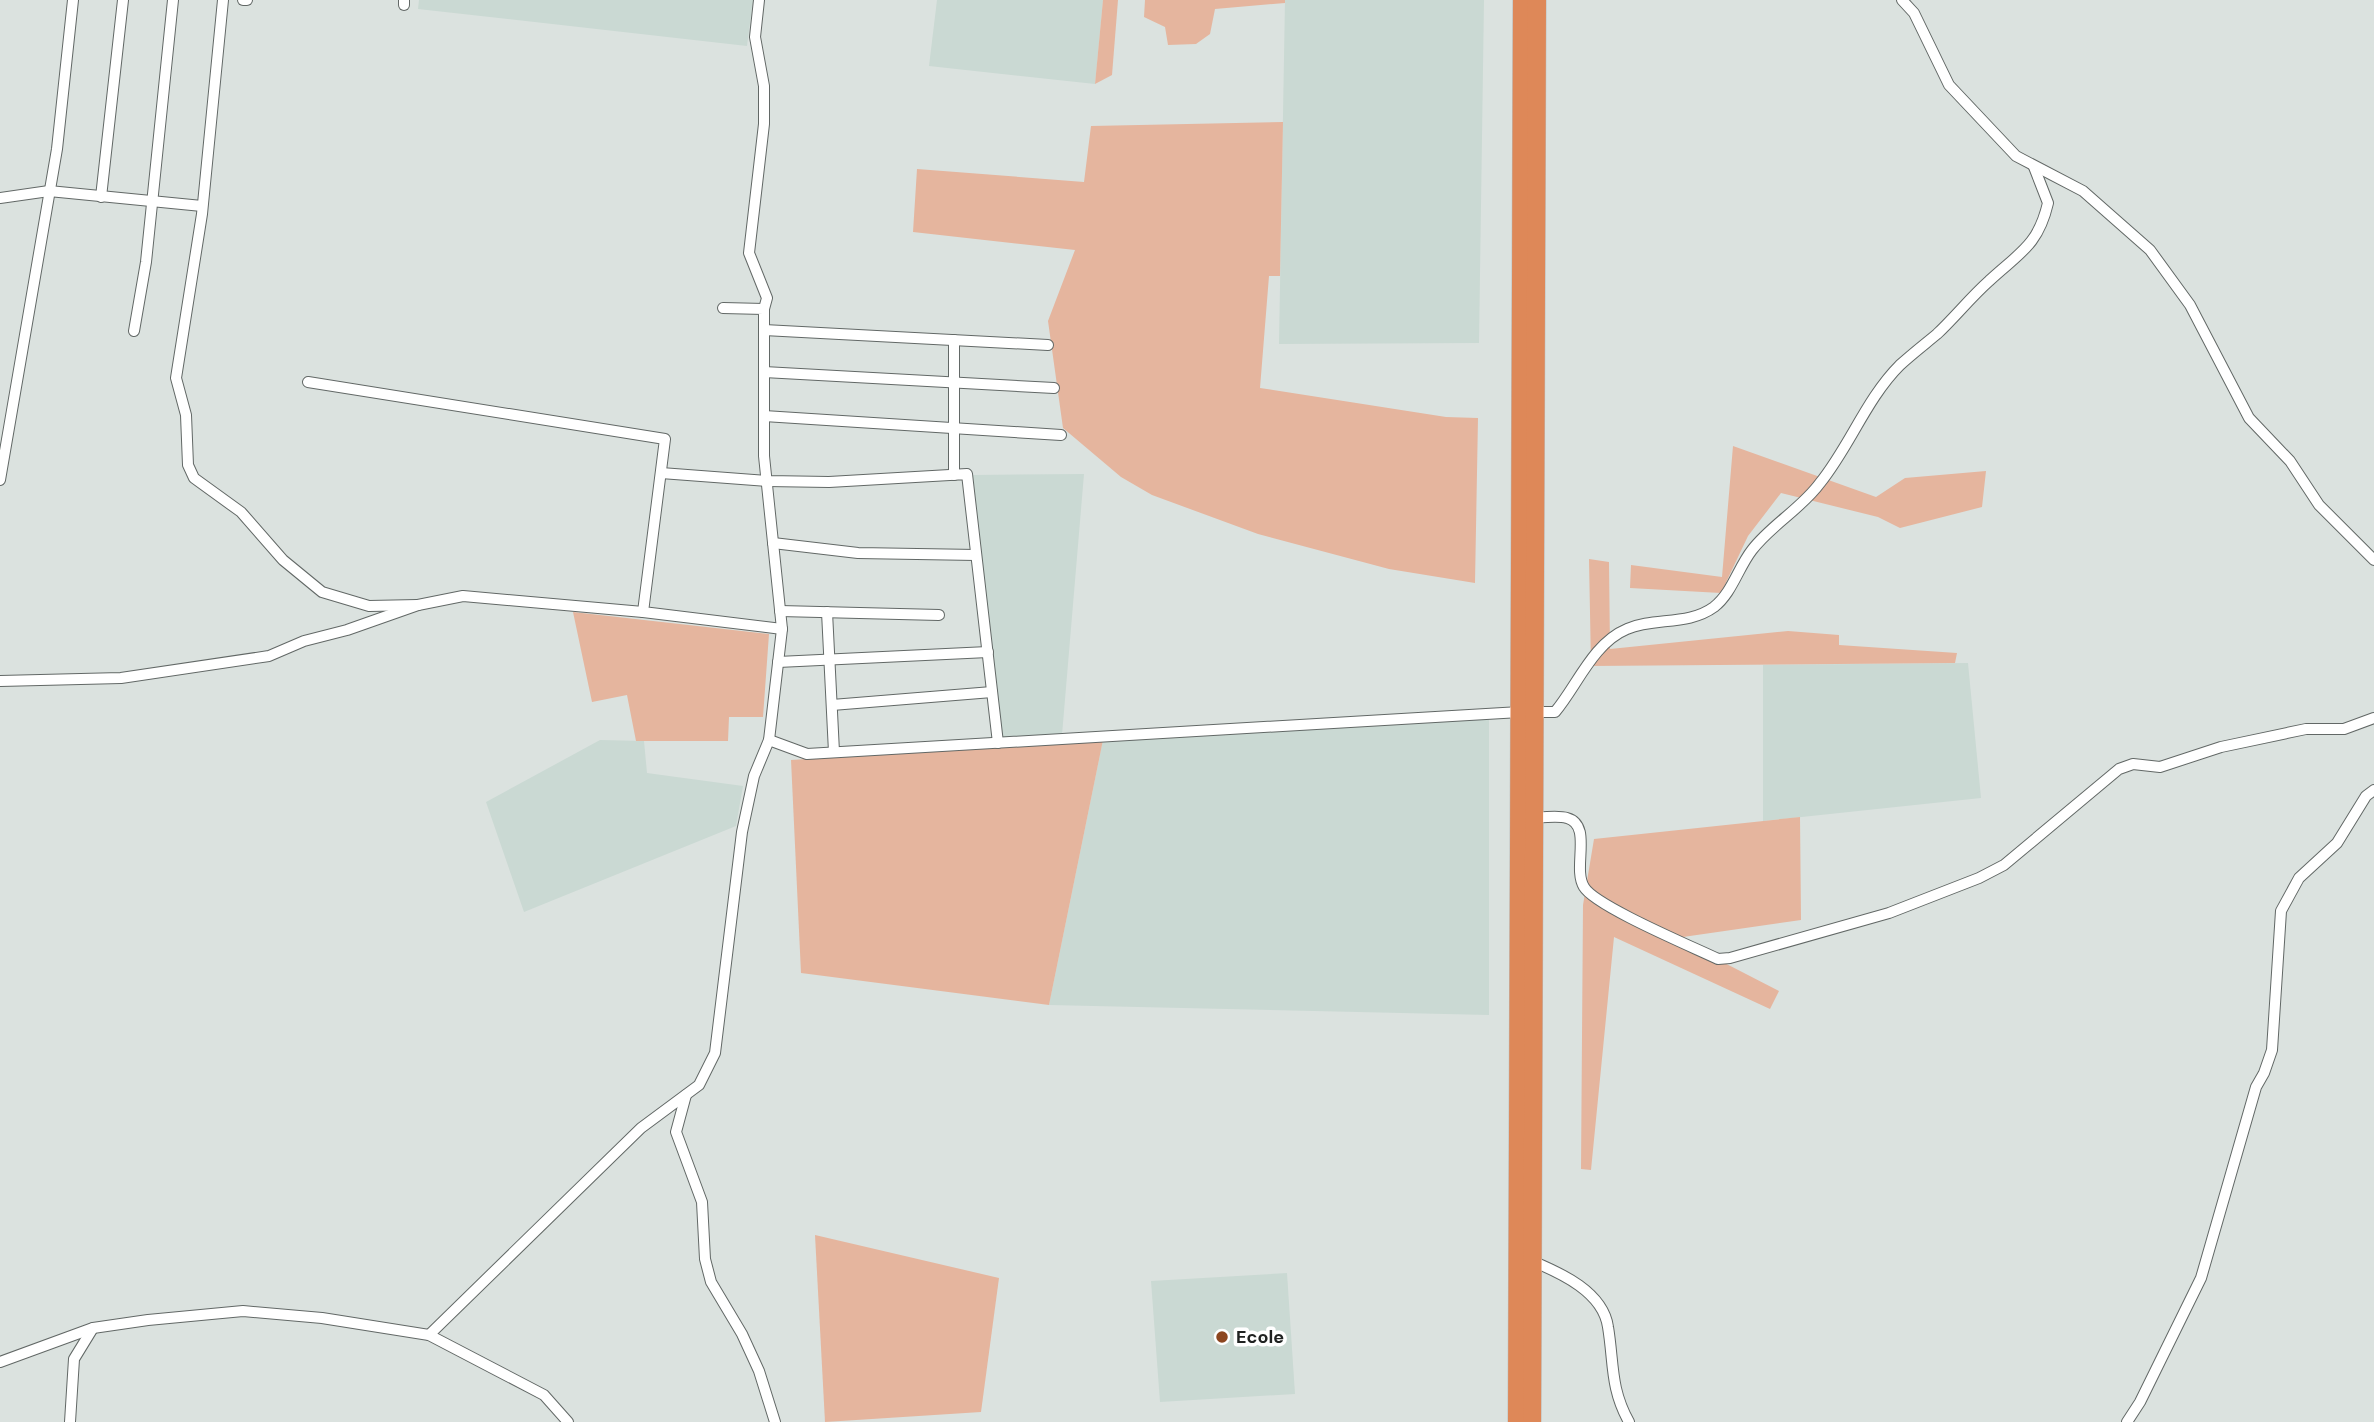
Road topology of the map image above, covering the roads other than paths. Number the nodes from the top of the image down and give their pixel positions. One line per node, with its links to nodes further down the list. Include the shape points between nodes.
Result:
1 (73, 0): 10 (street)
2 (123, 0): 11 (street)
3 (173, 0): 13 (street)
4 (223, 0): 14 (street)
5 (759, 0): 16 (street, via 755,37 764,86 764,124 749,253 767,298)
6 (1522, 0): 47 (highway)
7 (1537, 0): 47 (highway)
8 (1902, 0): 9 (street, via 1914,13 1950,85 2016,156)
9 (2034, 167): 34 (street, via 2084,191 2150,250 2190,305 2249,418 2290,461 2319,505); 47 (street, via 2048,203 2036,238 1900,365 1873,397 1822,481 1752,548 1729,590 1703,612 1672,622 1636,625 1613,637 1555,712)
10 (49, 191): 11 (street); 12 (street); 30 (street)
11 (102, 197): 13 (street)
12 (0, 198)
13 (152, 202): 14 (street); 18 (street)
14 (202, 206): 35 (street, via 176,378 186,415 188,465 194,478 241,512 283,561 322,592 369,606)
15 (723, 308): 16 (street)
16 (764, 309): 17 (street)
17 (764, 330): 19 (street); 21 (street)
18 (134, 331)
19 (954, 340): 20 (street); 23 (street)
20 (1048, 345)
21 (764, 372): 23 (street); 25 (street)
22 (307, 382): 28 (street, via 665,439)
23 (954, 383): 24 (street); 26 (street)
24 (1054, 388)
25 (764, 416): 26 (street); 31 (street)
26 (954, 428): 27 (street); 29 (street)
27 (1061, 435)
28 (661, 473): 31 (street); 37 (street)
29 (954, 475): 31 (street); 33 (street, via 967,474)
30 (0, 480)
31 (767, 481): 32 (street)
32 (773, 543): 33 (street, via 858,553); 36 (street)
33 (976, 555): 41 (street)
34 (2374, 560)
35 (418, 605): 37 (street, via 463,596); 44 (street, via 270,656 99,680)
36 (780, 611): 38 (street); 40 (street)
37 (643, 612): 40 (street)
38 (827, 612): 39 (street); 42 (street)
39 (939, 615)
40 (782, 629): 43 (street)
41 (988, 652): 42 (street); 45 (street)
42 (830, 659): 43 (street); 46 (street)
43 (778, 662): 49 (street)
44 (0, 681)
45 (992, 692): 46 (street); 50 (street)
46 (832, 705): 51 (street)
47 (1527, 712): 50 (street); 53 (highway); 62 (highway)
48 (2374, 718): 53 (street, via 2344,729 2306,729 2221,747 2160,767 2133,764 2119,769 2004,865 1979,878 1889,913 1730,958 1718,959 1590,894 1578,867 1581,833 1577,824 1567,818)
49 (769, 740): 51 (street, via 807,754); 54 (street, via 754,776 743,832 715,1053 699,1086)
50 (998, 743): 51 (street)
51 (834, 752)
52 (2374, 790): 65 (street, via 2337,843 2299,878 2281,911 2272,1050 2256,1087 2201,1278)
53 (1534, 817): 55 (highway)
54 (686, 1095): 57 (street, via 641,1128); 61 (street, via 676,1132 702,1202 710,1282 742,1334)
55 (1532, 1262): 63 (highway); 64 (street, via 1561,1273 1602,1310 1608,1325 1613,1385)
56 (93, 1328): 57 (street, via 243,1311); 58 (street); 59 (street, via 74,1359)
57 (429, 1335): 60 (street, via 544,1395)
58 (0, 1362)
59 (69, 1422)
60 (568, 1422)
61 (775, 1422)
62 (1517, 1422)
63 (1532, 1422)
64 (1629, 1422)
65 (2127, 1422)

